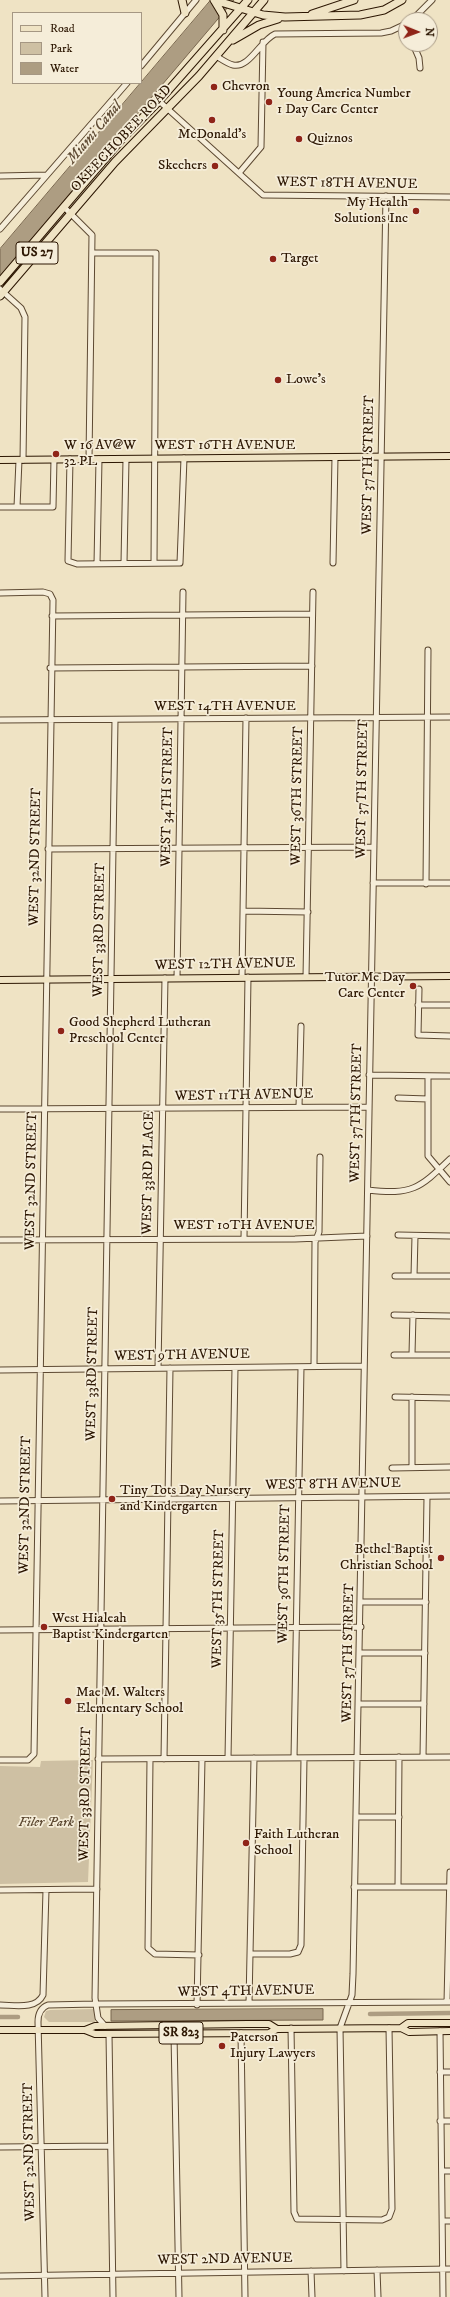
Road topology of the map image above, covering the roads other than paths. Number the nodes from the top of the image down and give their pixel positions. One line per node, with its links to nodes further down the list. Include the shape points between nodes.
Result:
1 (182, 0): 12 (highway)
2 (196, 0): 12 (street)
3 (214, 0): 9 (highway); 16 (highway, via 223,15)
4 (248, 0): 9 (highway, OKEECHOBEE ROAD / US 27)
5 (264, 0): 10 (highway, OKEECHOBEE ROAD / US 27)
6 (354, 0): 13 (highway)
7 (402, 0): 13 (highway, via 384,10 371,13)
8 (432, 0): 11 (street)
9 (240, 8): 10 (highway); 16 (highway, OKEECHOBEE ROAD / US 27)
10 (253, 12): 14 (highway); 18 (highway, OKEECHOBEE ROAD / US 27)
11 (420, 12)
12 (185, 13): 21 (street)
13 (305, 17): 14 (highway)
14 (285, 18): 18 (highway, via 259,25)
15 (398, 28): 17 (street, via 381,32 275,34 268,36)
16 (223, 30): 24 (highway, OKEECHOBEE ROAD / US 27)
17 (263, 42): 20 (street, via 247,62 240,66); 26 (street, via 261,147)
18 (226, 44): 20 (highway, OKEECHOBEE ROAD / US 27)
19 (417, 52): 22 (street)
20 (216, 56): 25 (highway, OKEECHOBEE ROAD / US 27)
21 (142, 65)
22 (420, 68)
23 (126, 84): 27 (street)
24 (159, 101): 25 (street, WEST 18TH AVENUE); 31 (highway, OKEECHOBEE ROAD / US 27, via 121,140)
25 (167, 109): 26 (street, WEST 18TH AVENUE); 32 (highway, OKEECHOBEE ROAD / US 27)
26 (239, 173): 29 (street, WEST 18TH AVENUE, via 264,195)
27 (46, 175): 28 (street); 33 (street)
28 (0, 176)
29 (386, 196): 30 (street, WEST 18TH AVENUE); 39 (street, WEST 37TH STREET)
30 (450, 197)
31 (64, 207): 32 (street); 35 (highway, OKEECHOBEE ROAD / US 27)
32 (70, 213): 34 (street, via 92,235); 36 (highway, OKEECHOBEE ROAD / US 27)
33 (0, 229)
34 (92, 253): 42 (street); 45 (street, via 156,253)
35 (0, 282)
36 (1, 292): 47 (street, via 21,308 25,317)
37 (450, 456): 39 (main road, WEST 16TH AVENUE)
38 (335, 457): 39 (main road, WEST 16TH AVENUE); 40 (main road, WEST 16TH AVENUE); 51 (street)
39 (382, 457): 65 (street, WEST 37TH STREET)
40 (184, 458): 45 (main road, WEST 16TH AVENUE); 53 (street, via 180,563)
41 (70, 459): 42 (main road, WEST 16TH AVENUE); 48 (main road, WEST 16TH AVENUE); 54 (street, via 68,562)
42 (89, 459): 43 (main road, WEST 16TH AVENUE)
43 (100, 459): 44 (main road, WEST 16TH AVENUE); 54 (street)
44 (126, 459): 45 (main road, WEST 16TH AVENUE); 52 (street)
45 (154, 459): 53 (street)
46 (0, 460): 47 (main road, WEST 16TH AVENUE)
47 (21, 460): 48 (main road, WEST 16TH AVENUE); 50 (street)
48 (54, 460): 50 (street, via 53,507)
49 (0, 507): 50 (street)
50 (17, 507)
51 (333, 562)
52 (124, 563): 53 (street); 54 (street)
53 (154, 563)
54 (97, 564)
55 (183, 592): 60 (street, WEST 34TH STREET)
56 (313, 592): 58 (street, WEST 36TH STREET)
57 (0, 593): 59 (street, WEST 32ND STREET, via 50,594)
58 (312, 614): 60 (street); 62 (street, WEST 36TH STREET)
59 (52, 616): 60 (street); 64 (street, WEST 32ND STREET)
60 (182, 616): 63 (street, WEST 34TH STREET)
61 (428, 650): 67 (street)
62 (312, 666): 63 (street); 69 (street, WEST 36TH STREET)
63 (182, 667): 64 (street); 71 (street, WEST 34TH STREET)
64 (50, 668): 70 (street, WEST 32ND STREET)
65 (377, 716): 67 (street, WEST 14TH AVENUE); 69 (street, WEST 14TH AVENUE); 75 (street, WEST 37TH STREET)
66 (450, 716): 67 (street, WEST 14TH AVENUE)
67 (428, 717): 82 (street)
68 (246, 718): 69 (street, WEST 14TH AVENUE); 71 (street, WEST 14TH AVENUE); 77 (street)
69 (311, 718): 74 (street, WEST 36TH STREET)
70 (51, 719): 72 (street, WEST 14TH AVENUE); 73 (street, WEST 14TH AVENUE); 78 (street, WEST 32ND STREET)
71 (181, 719): 73 (street, WEST 14TH AVENUE); 76 (street, WEST 34TH STREET)
72 (0, 720)
73 (115, 720): 79 (street, WEST 33RD STREET)
74 (309, 847): 75 (street); 77 (street); 84 (street, WEST 36TH STREET)
75 (374, 847): 81 (street, WEST 37TH STREET)
76 (179, 848): 77 (street); 79 (street); 90 (street, WEST 34TH STREET)
77 (244, 848): 83 (street)
78 (48, 849): 79 (street); 93 (street, WEST 32ND STREET)
79 (114, 849): 91 (street, WEST 33RD STREET)
80 (450, 883): 82 (street)
81 (373, 884): 82 (street); 85 (street, WEST 37TH STREET)
82 (426, 884)
83 (243, 911): 84 (street); 87 (street)
84 (308, 912): 88 (street, WEST 36TH STREET)
85 (371, 976): 86 (main road, WEST 12TH AVENUE); 88 (main road, WEST 12TH AVENUE); 99 (street, WEST 37TH STREET)
86 (450, 976)
87 (245, 977): 88 (main road, WEST 12TH AVENUE); 90 (main road, WEST 12TH AVENUE); 106 (street)
88 (306, 977)
89 (165, 978): 90 (main road, WEST 12TH AVENUE); 91 (main road, WEST 12TH AVENUE); 109 (street, WEST 33RD PLACE)
90 (177, 978)
91 (112, 979): 93 (main road, WEST 12TH AVENUE); 108 (street, WEST 33RD STREET)
92 (0, 980): 93 (main road, WEST 12TH AVENUE)
93 (46, 980): 110 (street, WEST 32ND STREET)
94 (419, 989): 95 (street)
95 (418, 1005): 96 (street); 98 (street, via 418,1036)
96 (450, 1006)
97 (301, 1026): 104 (street)
98 (450, 1036)
99 (370, 1075): 100 (street); 105 (street, WEST 37TH STREET)
100 (428, 1076): 101 (street); 103 (street)
101 (450, 1076)
102 (398, 1098): 103 (street)
103 (428, 1099): 113 (street, via 428,1156)
104 (299, 1107): 105 (street, WEST 11TH AVENUE); 106 (street, WEST 11TH AVENUE)
105 (369, 1107): 115 (street, WEST 37TH STREET)
106 (246, 1108): 109 (street, WEST 11TH AVENUE); 123 (street)
107 (0, 1109): 110 (street, WEST 11TH AVENUE)
108 (109, 1109): 109 (street, WEST 11TH AVENUE); 110 (street, WEST 11TH AVENUE); 121 (street, WEST 33RD STREET)
109 (162, 1109): 122 (street, WEST 33RD PLACE)
110 (44, 1110): 120 (street, WEST 32ND STREET)
111 (320, 1157): 124 (street)
112 (450, 1159): 113 (street)
113 (438, 1170): 114 (street); 115 (street, via 410,1191)
114 (450, 1182)
115 (368, 1190): 117 (street, WEST 37TH STREET)
116 (398, 1235): 118 (street)
117 (367, 1236): 124 (street, WEST 10TH AVENUE); 136 (street, WEST 37TH STREET)
118 (415, 1236): 119 (street); 127 (street)
119 (450, 1236)
120 (43, 1238): 121 (street, WEST 10TH AVENUE); 125 (street, WEST 10TH AVENUE); 143 (street, WEST 32ND STREET)
121 (107, 1238): 122 (street, WEST 10TH AVENUE); 141 (street, WEST 33RD STREET)
122 (160, 1238): 123 (street, WEST 10TH AVENUE); 138 (street, WEST 33RD PLACE)
123 (244, 1238): 124 (street, WEST 10TH AVENUE)
124 (317, 1238): 135 (street)
125 (0, 1240)
126 (395, 1276): 127 (street)
127 (414, 1276): 128 (street)
128 (450, 1276)
129 (394, 1315): 130 (street)
130 (413, 1315): 131 (street); 132 (street)
131 (450, 1316)
132 (412, 1354): 133 (street); 134 (street)
133 (394, 1355)
134 (450, 1355)
135 (314, 1366): 136 (street, WEST 9TH AVENUE); 137 (street, WEST 9TH AVENUE)
136 (364, 1366): 151 (street, WEST 37TH STREET)
137 (301, 1367): 140 (street, WEST 9TH AVENUE); 154 (street, WEST 36TH STREET)
138 (158, 1368): 139 (street, WEST 9TH AVENUE); 141 (street, WEST 9TH AVENUE)
139 (170, 1368): 140 (street, WEST 9TH AVENUE); 155 (street)
140 (235, 1368): 153 (street, WEST 35TH STREET)
141 (105, 1369): 143 (street, WEST 9TH AVENUE); 156 (street, WEST 33RD STREET)
142 (0, 1370): 143 (street, WEST 9TH AVENUE)
143 (40, 1370): 158 (street, WEST 32ND STREET)
144 (395, 1397): 145 (street)
145 (412, 1397): 146 (street); 147 (street)
146 (450, 1398)
147 (412, 1467): 148 (street); 149 (street)
148 (450, 1467)
149 (392, 1468)
150 (450, 1496): 152 (street, WEST 8TH AVENUE)
151 (363, 1497): 152 (street, WEST 8TH AVENUE); 154 (street, WEST 8TH AVENUE); 159 (street, WEST 37TH STREET)
152 (427, 1497): 160 (street)
153 (233, 1498): 154 (street, WEST 8TH AVENUE); 155 (street, WEST 8TH AVENUE); 164 (street, WEST 35TH STREET)
154 (298, 1498): 163 (street, WEST 36TH STREET)
155 (168, 1499): 156 (street, WEST 8TH AVENUE); 166 (street)
156 (102, 1500): 158 (street, WEST 8TH AVENUE); 169 (street, WEST 33RD STREET)
157 (0, 1501): 158 (street, WEST 8TH AVENUE)
158 (38, 1501): 168 (street, WEST 32ND STREET)
159 (362, 1550): 160 (street); 161 (street, WEST 37TH STREET)
160 (427, 1550): 162 (street)
161 (362, 1602): 162 (street); 165 (street, WEST 37TH STREET)
162 (426, 1602): 171 (street)
163 (295, 1627): 164 (street); 165 (street); 179 (street, WEST 36TH STREET)
164 (231, 1628): 166 (street); 177 (street, WEST 35TH STREET)
165 (361, 1628): 170 (street, WEST 37TH STREET)
166 (166, 1629): 169 (street); 184 (street)
167 (0, 1630): 168 (street)
168 (36, 1630): 169 (street); 186 (street, WEST 32ND STREET, via 34,1754 32,1758)
169 (101, 1630): 182 (street, WEST 33RD STREET)
170 (361, 1652): 171 (street); 172 (street, WEST 37TH STREET)
171 (425, 1653): 173 (street)
172 (360, 1704): 173 (street); 181 (street, WEST 37TH STREET)
173 (424, 1704): 176 (street)
174 (450, 1756): 176 (street)
175 (399, 1757): 176 (street); 181 (street); 188 (street)
176 (423, 1757)
177 (228, 1758): 178 (street); 185 (street)
178 (254, 1758): 179 (street); 197 (street)
179 (294, 1758): 180 (street)
180 (304, 1758): 181 (street); 197 (street, via 301,1945 298,1952 290,1954)
181 (358, 1758): 187 (street, WEST 37TH STREET)
182 (98, 1759): 183 (street); 193 (street, WEST 33RD STREET)
183 (150, 1759): 184 (street); 198 (street, via 148,1948 155,1954)
184 (164, 1759): 185 (street)
185 (202, 1759): 198 (street)
186 (0, 1760)
187 (356, 1817): 188 (street); 190 (street, WEST 37TH STREET)
188 (399, 1817): 191 (street)
189 (450, 1872): 192 (street)
190 (354, 1887): 191 (street); 201 (street, WEST 37TH STREET, via 353,1982)
191 (398, 1887): 192 (street)
192 (450, 1887): 196 (street)
193 (97, 1889): 195 (street); 202 (street, WEST 33RD STREET)
194 (0, 1890): 195 (street)
195 (46, 1890): 203 (street, via 44,1995 38,2003 30,2005)
196 (449, 1952): 199 (street)
197 (251, 1954): 200 (street)
198 (199, 1955): 204 (street)
199 (449, 2002): 201 (street, WEST 4TH AVENUE)
200 (249, 2003): 201 (street, WEST 4TH AVENUE); 204 (street, WEST 4TH AVENUE)
201 (349, 2003): 211 (street, WEST 37TH STREET)
202 (96, 2004): 204 (street, WEST 4TH AVENUE); 205 (street, WEST 4TH AVENUE, via 52,2005); 208 (street, WEST 33RD STREET, via 99,2021)
203 (0, 2005)
204 (197, 2005)
205 (43, 2008): 215 (street, WEST 32ND STREET, via 38,2016)
206 (449, 2023): 213 (main road, SR 823, via 408,2023); 217 (main road, via 442,2025)
207 (185, 2025): 208 (main road, SR 823); 209 (main road, SR 823, via 269,2024); 221 (main road, via 179,2027)
208 (104, 2026): 216 (main road, SR 823)
209 (277, 2028): 210 (main road, SR 823); 219 (main road, SR 823, via 269,2033)
210 (290, 2028): 211 (main road, SR 823); 231 (street, via 294,2212 297,2219)
211 (340, 2028): 212 (main road, SR 823); 231 (street)
212 (389, 2028): 213 (main road, SR 823); 231 (street, via 392,2209 389,2217 382,2220)
213 (400, 2028): 217 (main road, SR 823, via 409,2032)
214 (0, 2030): 215 (main road, SR 823)
215 (39, 2030): 216 (main road, SR 823); 226 (street, WEST 32ND STREET)
216 (85, 2030): 220 (main road, SR 823, via 95,2034)
217 (440, 2031): 218 (main road, SR 823); 222 (street)
218 (450, 2031)
219 (241, 2033): 221 (main road, SR 823); 239 (street)
220 (108, 2034): 221 (main road, SR 823); 227 (street)
221 (174, 2034): 241 (street)
222 (440, 2072): 223 (street); 224 (street)
223 (450, 2072)
224 (440, 2121): 225 (street); 229 (street)
225 (450, 2121)
226 (42, 2146): 227 (street); 228 (street); 242 (street, WEST 32ND STREET)
227 (110, 2146): 240 (street)
228 (0, 2147)
229 (443, 2171): 230 (street); 232 (street)
230 (450, 2171)
231 (343, 2220): 238 (street)
232 (443, 2221): 233 (street); 234 (street)
233 (450, 2221)
234 (443, 2269): 235 (street, WEST 2ND AVENUE); 237 (street, WEST 2ND AVENUE); 250 (street)
235 (450, 2269)
236 (312, 2270): 238 (street, WEST 2ND AVENUE); 239 (street, WEST 2ND AVENUE); 248 (street)
237 (377, 2270): 238 (street, WEST 2ND AVENUE); 249 (street)
238 (344, 2271)
239 (245, 2272): 241 (street, WEST 2ND AVENUE); 247 (street)
240 (113, 2273): 241 (street, WEST 2ND AVENUE); 242 (street, WEST 2ND AVENUE); 245 (street)
241 (179, 2273): 246 (street)
242 (45, 2275): 243 (street, WEST 2ND AVENUE); 244 (street, WEST 32ND STREET)
243 (0, 2276)
244 (45, 2297)
245 (113, 2297)
246 (179, 2297)
247 (245, 2297)
248 (312, 2297)
249 (378, 2297)
250 (443, 2297)

